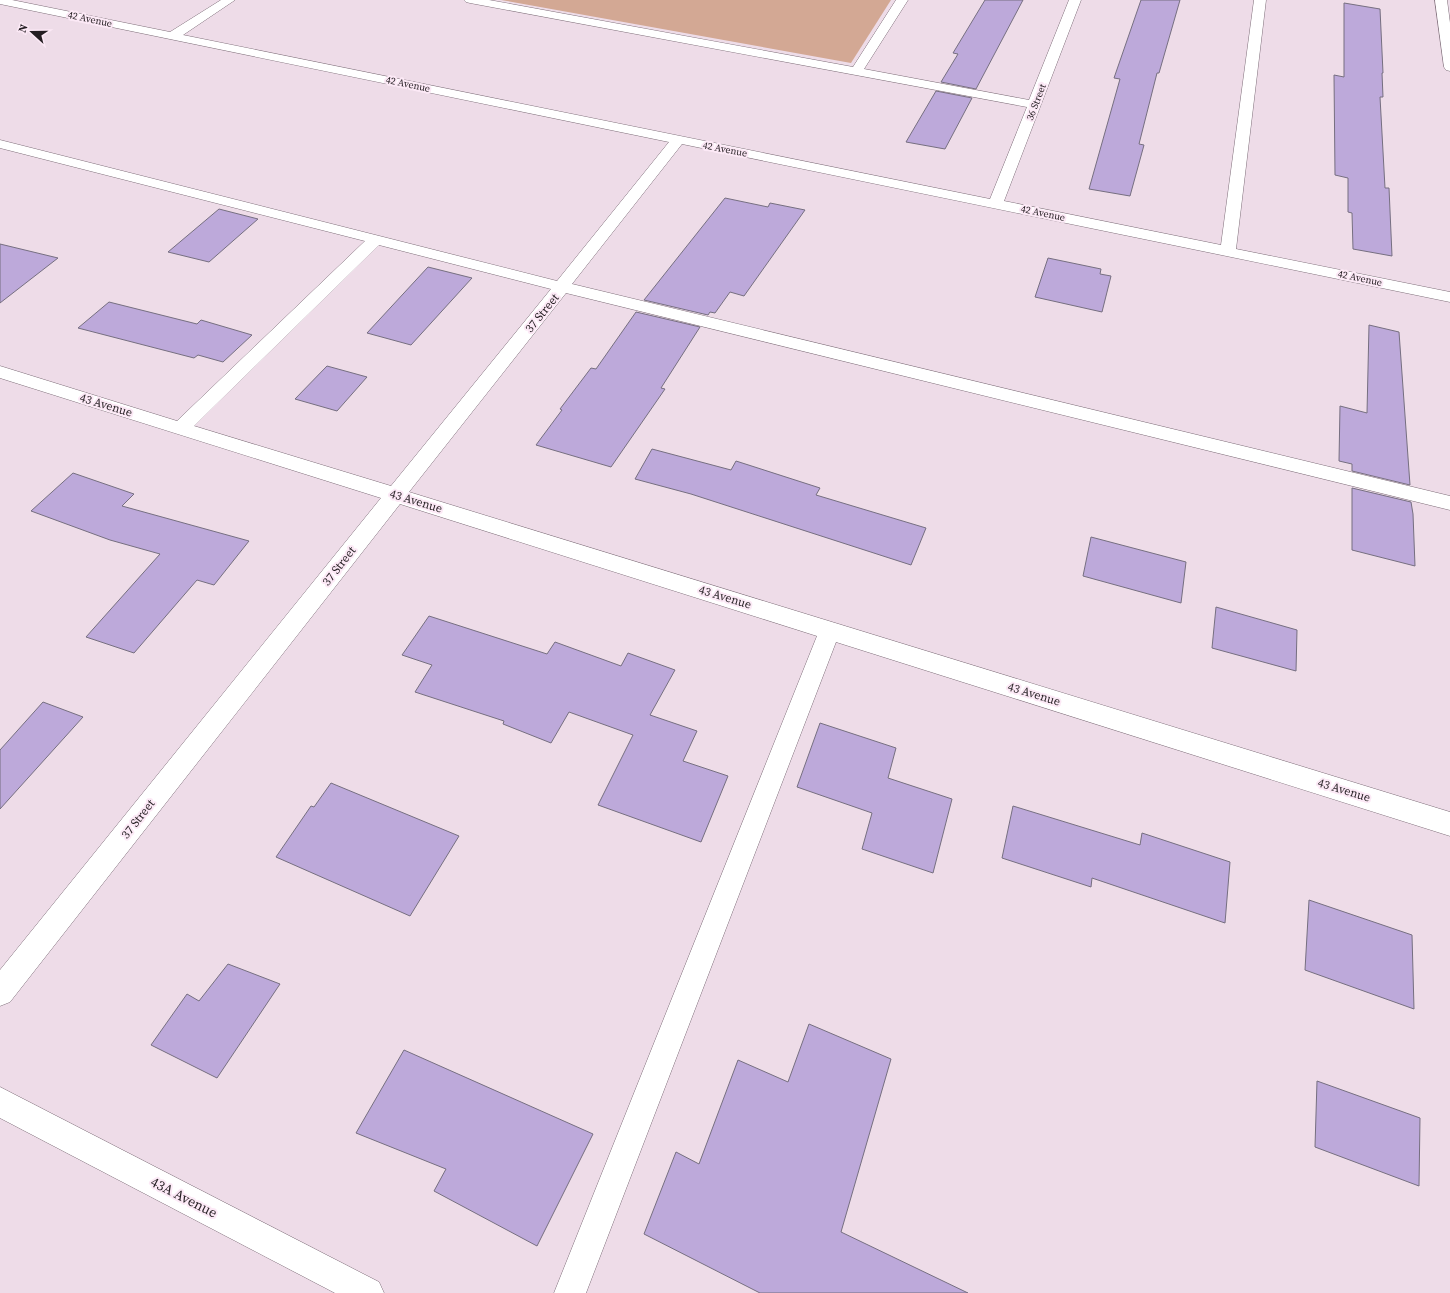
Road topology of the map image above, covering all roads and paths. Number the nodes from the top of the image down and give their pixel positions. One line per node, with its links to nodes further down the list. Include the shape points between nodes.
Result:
1 (229, 0): 10 (street)
2 (470, 0): 12 (street)
3 (902, 0): 12 (street)
4 (1075, 0): 13 (street, 36 Street)
5 (1260, 0): 18 (street)
6 (1441, 0): 11 (street)
7 (0, 1): 9 (street, 42 Avenue)
8 (64, 2): 9 (street)
9 (49, 10): 10 (street, 42 Avenue)
10 (172, 36): 14 (street, 42 Avenue)
11 (1450, 67)
12 (857, 71): 13 (street)
13 (1035, 105): 16 (street, 36 Street)
14 (679, 139): 16 (street, 42 Avenue); 19 (street, 37 Street)
15 (0, 144): 17 (street)
16 (996, 203): 18 (street, 42 Avenue)
17 (375, 240): 19 (street); 22 (street)
18 (1228, 251): 20 (street, 42 Avenue)
19 (562, 287): 23 (street, 37 Street); 24 (street)
20 (1450, 296)
21 (0, 372): 22 (street, 43 Avenue)
22 (181, 428): 23 (street, 43 Avenue)
23 (396, 494): 25 (street, 43 Avenue); 27 (street, 37 Street)
24 (1450, 503)
25 (830, 630): 26 (street, 43 Avenue); 30 (street)
26 (1450, 824)
27 (0, 992)
28 (0, 1102): 29 (street, 43A Avenue)
29 (368, 1293)
30 (570, 1293)

